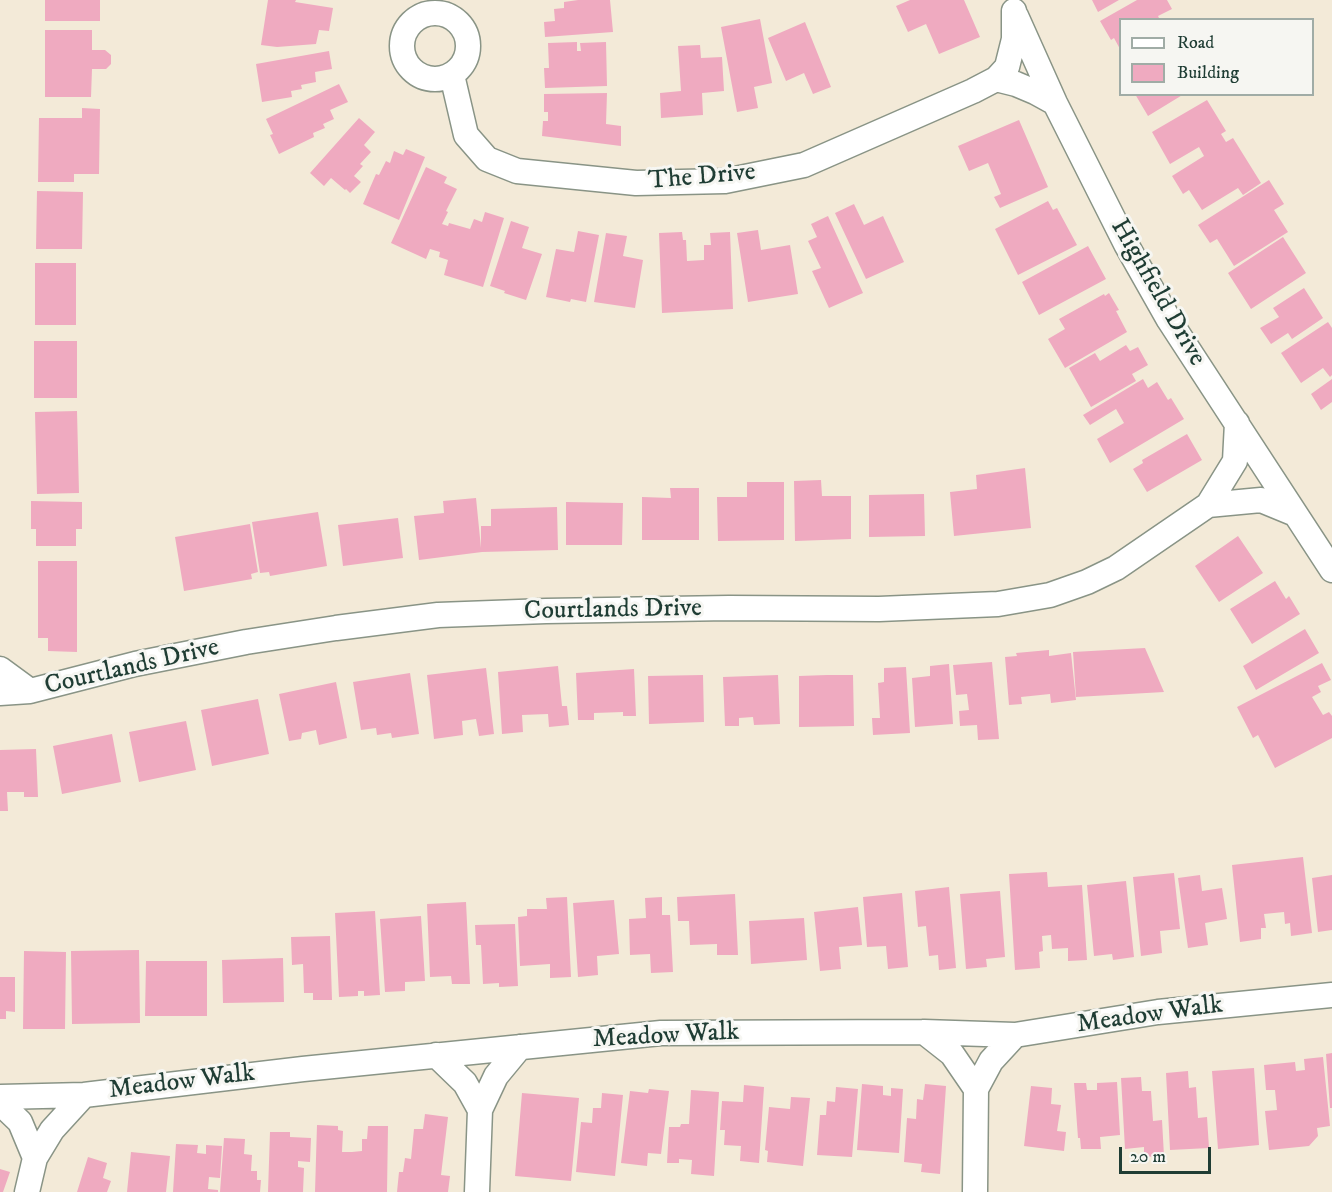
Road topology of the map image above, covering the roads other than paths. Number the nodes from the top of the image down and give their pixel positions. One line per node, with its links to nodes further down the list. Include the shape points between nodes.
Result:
1 (1012, 6): 3 (street, via 1014,39 1007,67); 4 (street, Highfield Drive)
2 (452, 75): 3 (street, The Drive, via 466,135 487,159 517,171 636,183 725,181 804,165)
3 (996, 79): 4 (street)
4 (1055, 103): 5 (street, Highfield Drive, via 1169,320)
5 (1237, 423): 6 (street, Courtlands Drive, via 1235,461); 7 (street, Highfield Drive)
6 (1208, 505): 7 (street, Courtlands Drive, via 1261,500); 10 (street, Courtlands Drive, via 1124,563 1087,582 1050,595 998,604 438,615 246,642 135,664)
7 (1295, 514): 8 (street, Highfield Drive)
8 (1332, 570)
9 (0, 669): 10 (street)
10 (30, 691): 11 (street, Courtlands Drive)
11 (0, 693)
12 (1332, 995): 14 (street, Meadow Walk, via 1158,1012)
13 (924, 1032): 14 (street, Meadow Walk); 15 (street, Meadow Walk, via 661,1033); 17 (street, via 952,1054)
14 (1015, 1035): 17 (street, via 991,1061)
15 (520, 1047): 16 (street, Meadow Walk); 21 (street, via 496,1076)
16 (436, 1055): 18 (street, Meadow Walk); 21 (street, via 465,1083)
17 (976, 1089): 25 (street)
18 (84, 1095): 19 (street, Meadow Walk); 22 (street, via 51,1130)
19 (0, 1097)
20 (0, 1103): 22 (street, via 20,1122)
21 (480, 1110): 24 (street)
22 (35, 1158): 23 (street)
23 (27, 1192)
24 (477, 1192)
25 (975, 1192)

